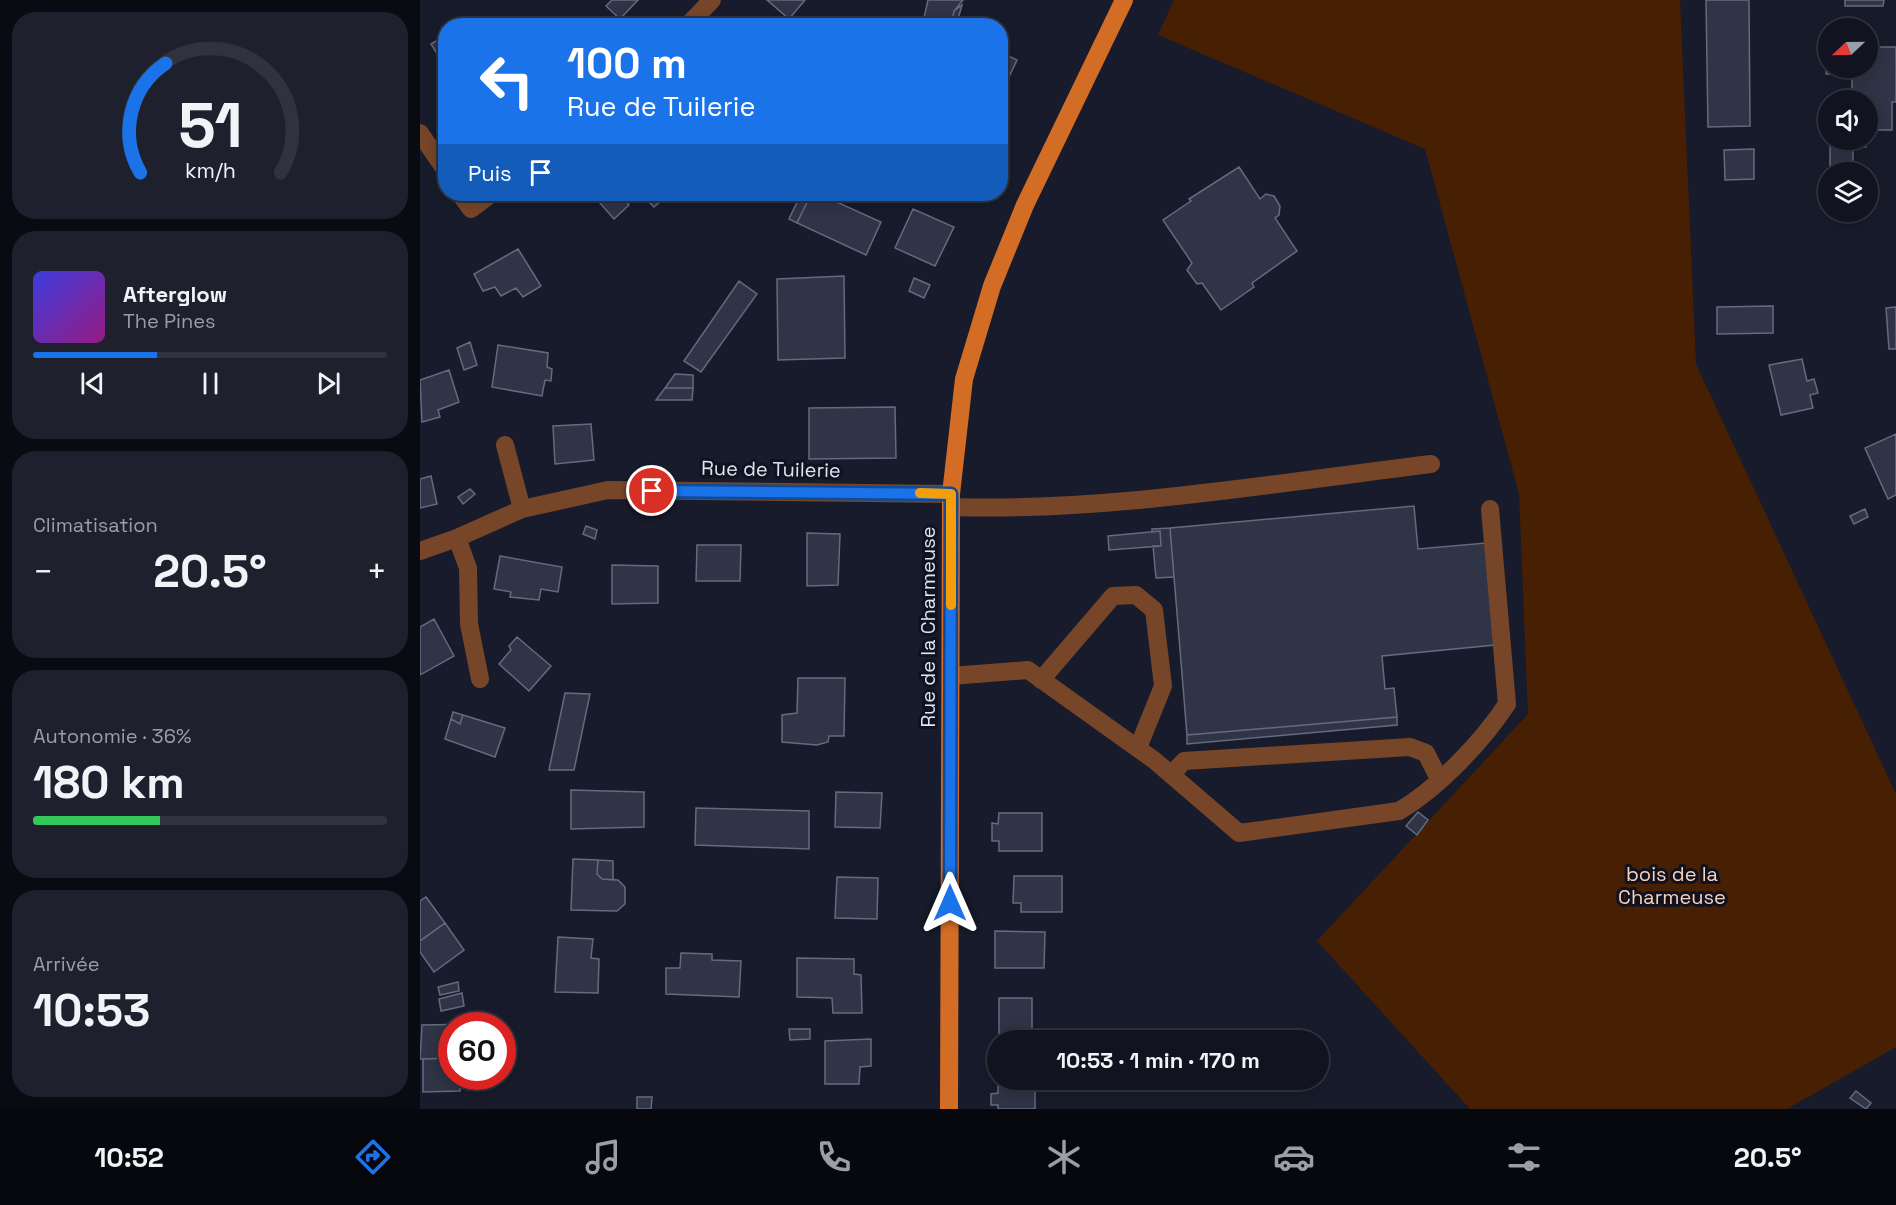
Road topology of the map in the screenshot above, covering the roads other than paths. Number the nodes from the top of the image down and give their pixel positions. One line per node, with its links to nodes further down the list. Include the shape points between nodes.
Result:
1 (712, 0): 3 (street)
2 (1124, 0): 10 (main road, Rue de la Charmeuse, via 1025,205 992,286 964,379)
3 (695, 18)
4 (420, 133): 5 (street)
5 (438, 159)
6 (465, 201): 7 (street, via 471,209)
7 (482, 201)
8 (505, 446): 12 (street)
9 (1431, 464): 10 (street, Rue de Tuilerie, via 1090,504 995,508)
10 (951, 501): 12 (street, Rue de Tuilerie, via 608,490); 15 (main road, Rue de la Charmeuse)
11 (1490, 508): 20 (street, via 1507,704 1491,729)
12 (522, 509): 13 (street, Rue de Tuilerie)
13 (457, 538): 14 (street, Rue de Tuilerie); 16 (street, via 468,568 469,624)
14 (420, 551)
15 (951, 676): 17 (street, via 1028,670); 21 (main road, Rue de la Charmeuse)
16 (480, 679)
17 (1041, 680): 18 (street); 18 (street, via 1113,596 1136,595 1154,610 1162,686)
18 (1138, 748): 19 (street)
19 (1171, 775): 20 (street, via 1184,760 1410,747 1426,753); 20 (street, via 1239,833 1399,811 1418,800)
20 (1439, 779)
21 (949, 1109)

